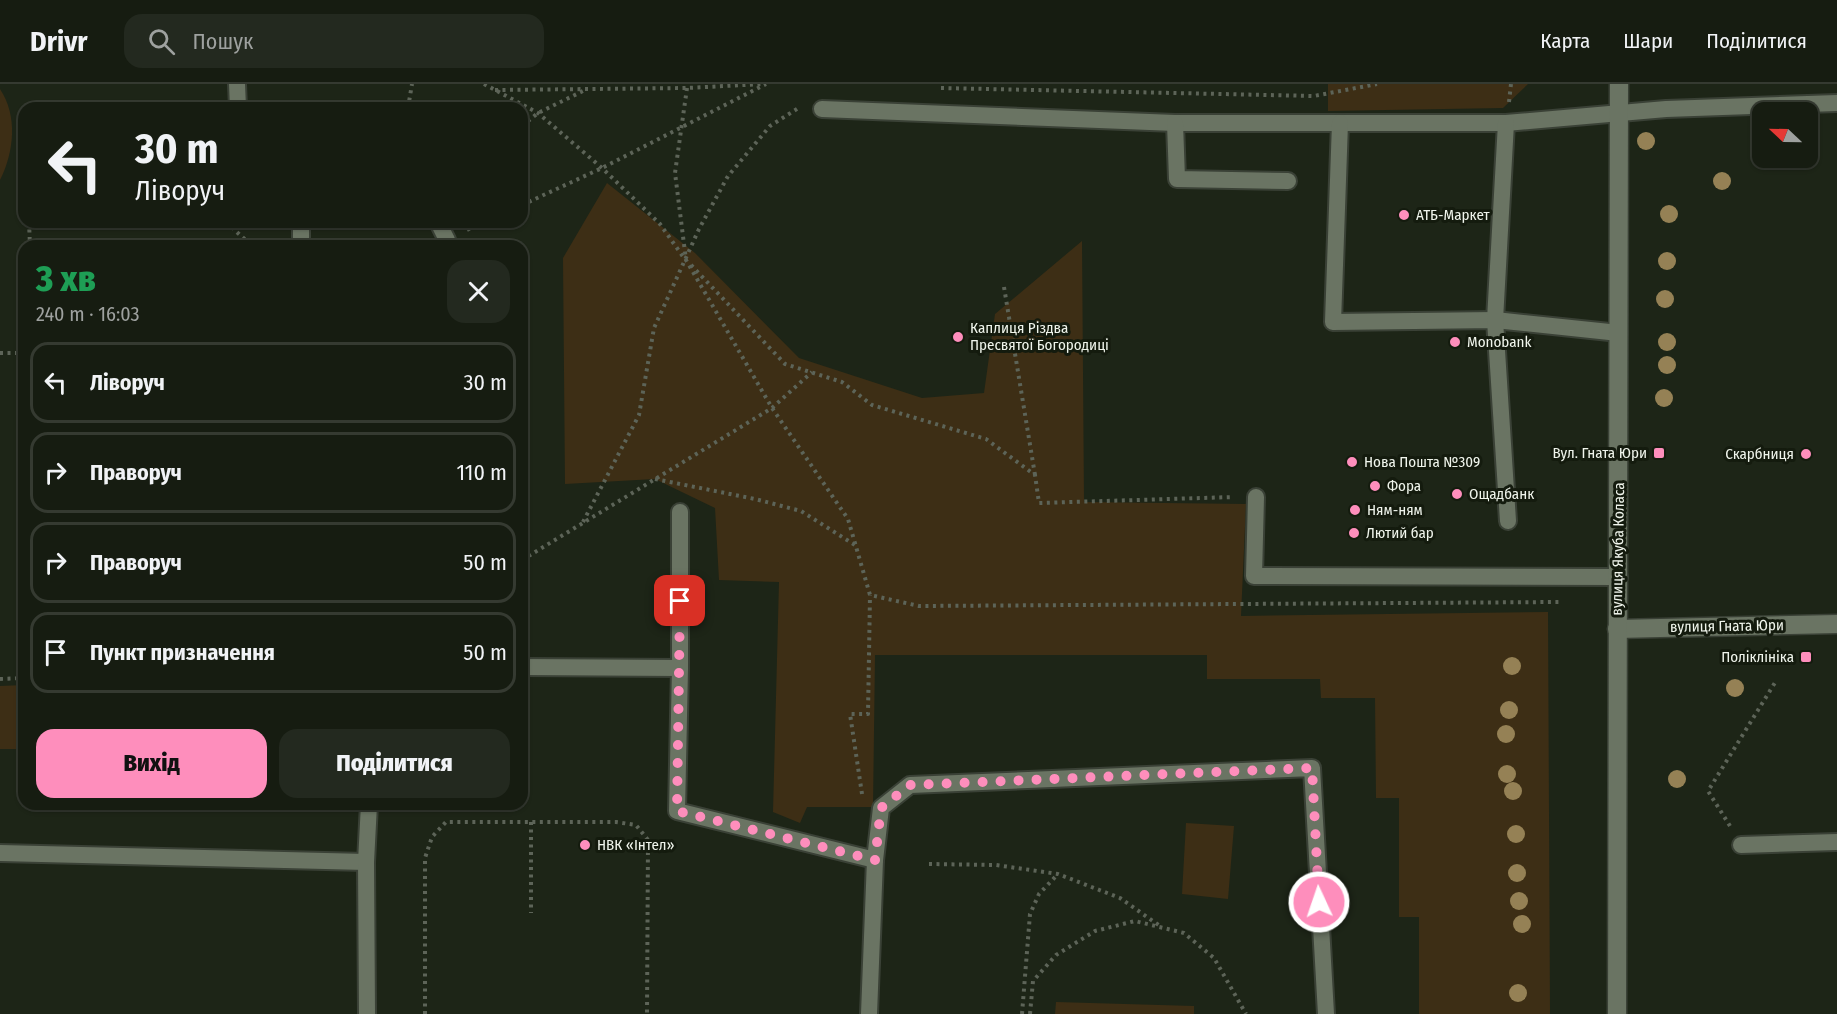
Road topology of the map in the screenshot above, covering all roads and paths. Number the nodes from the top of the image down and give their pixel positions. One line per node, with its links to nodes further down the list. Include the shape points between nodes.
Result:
1 (237, 84): 11 (lane)
2 (412, 84): 12 (path)
3 (484, 84): 10 (path)
4 (764, 84): 7 (path); 23 (path)
5 (1377, 84): 8 (path, via 1314,96)
6 (1619, 84): 17 (street, вулиця Якуба Коласа)
7 (687, 88): 9 (path); 23 (path)
8 (939, 88)
9 (588, 89): 10 (path); 18 (path)
10 (495, 90): 13 (path)
11 (237, 102)
12 (409, 102)
13 (517, 102)
14 (1837, 103): 17 (lane)
15 (814, 106): 20 (lane); 29 (path, via 770,126 728,176)
16 (528, 108): 18 (path)
17 (1619, 112): 22 (lane); 32 (street, вулиця Якуба Коласа)
18 (538, 113): 19 (path); 24 (path)
19 (528, 121)
20 (1175, 123): 21 (lane); 25 (lane, via 1177,179)
21 (1340, 123): 22 (lane); 31 (lane, via 1333,322)
22 (1506, 123): 31 (lane)
23 (682, 128): 24 (path); 29 (path, via 675,173)
24 (602, 168): 26 (path); 29 (path, via 660,224)
25 (1288, 181)
26 (528, 202)
27 (232, 228): 28 (path)
28 (246, 240)
29 (686, 260): 35 (path, via 785,364); 36 (path); 42 (path, via 654,327 639,415)
30 (1004, 287): 37 (path)
31 (1496, 320): 32 (lane); 41 (lane)
32 (1619, 333): 45 (street, вулиця Якуба Коласа)
33 (0, 353): 34 (path)
34 (18, 353)
35 (812, 372): 36 (path); 37 (path, via 842,382 872,405 986,439)
36 (772, 408): 38 (path); 43 (path, via 848,519)
37 (1035, 476): 39 (path, via 1039,503)
38 (654, 479): 42 (path); 43 (path, via 801,512)
39 (1256, 497): 45 (lane, via 1254,576)
40 (680, 512): 51 (lane)
41 (1508, 521)
42 (583, 522): 44 (path)
43 (856, 546): 46 (path)
44 (528, 556)
45 (1619, 577): 49 (street, вулиця Якуба Коласа)
46 (870, 595): 47 (path, via 920,606); 57 (path, via 868,714 850,714 867,828)
47 (1560, 602)
48 (1837, 624): 49 (street, вулиця Гната Юри)
49 (1617, 629): 75 (street, вулиця Якуба Коласа)
50 (528, 667): 51 (lane)
51 (680, 668): 61 (lane, via 677,811)
52 (18, 678): 53 (path)
53 (0, 679)
54 (1776, 681): 59 (path, via 1708,791)
55 (369, 810): 62 (lane)
56 (531, 822): 65 (path); 68 (path, via 446,822 432,837 425,858); 69 (path, via 636,825 648,840)
57 (877, 837): 61 (lane); 74 (lane, via 881,808 910,785 1312,768)
58 (1837, 842): 59 (lane)
59 (1741, 845)
60 (0, 853): 62 (lane)
61 (875, 860): 70 (lane)
62 (366, 862): 67 (lane)
63 (929, 864): 64 (path, via 996,865)
64 (1058, 874): 66 (path, via 1120,898); 71 (path, via 1039,894 1030,914)
65 (531, 913)
66 (1163, 928): 72 (path, via 1135,921 1095,931 1056,955 1033,981); 73 (path, via 1184,933 1214,958)
67 (367, 1014)
68 (425, 1014)
69 (647, 1014)
70 (869, 1014)
71 (1022, 1014)
72 (1030, 1014)
73 (1246, 1014)
74 (1326, 1014)
75 (1617, 1014)

